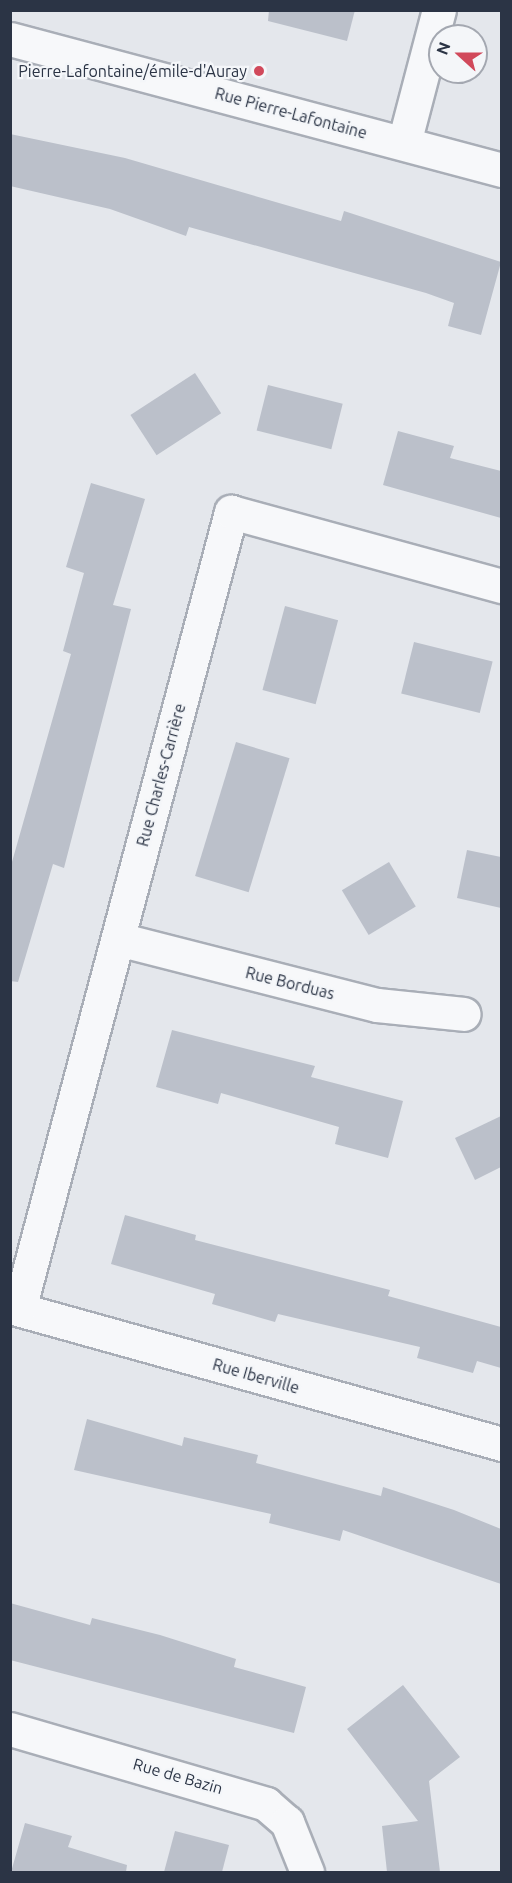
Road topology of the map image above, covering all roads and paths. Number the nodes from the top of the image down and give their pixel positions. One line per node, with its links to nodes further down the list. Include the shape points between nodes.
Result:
1 (439, 10): 3 (street)
2 (10, 39): 3 (street, Rue Pierre-Lafontaine)
3 (404, 143): 4 (street, Rue Pierre-Lafontaine)
4 (501, 170)
5 (501, 586): 6 (street, Rue Charles-Carrière, via 231,512)
6 (118, 939): 7 (street, Rue Borduas, via 377,1005); 8 (street, Rue Charles-Carrière)
7 (464, 1014)
8 (15, 1308): 9 (street, Rue Iberville)
9 (501, 1444)
10 (10, 1728): 11 (street, Rue de Bazin, via 266,1804 287,1822)
11 (307, 1872)

